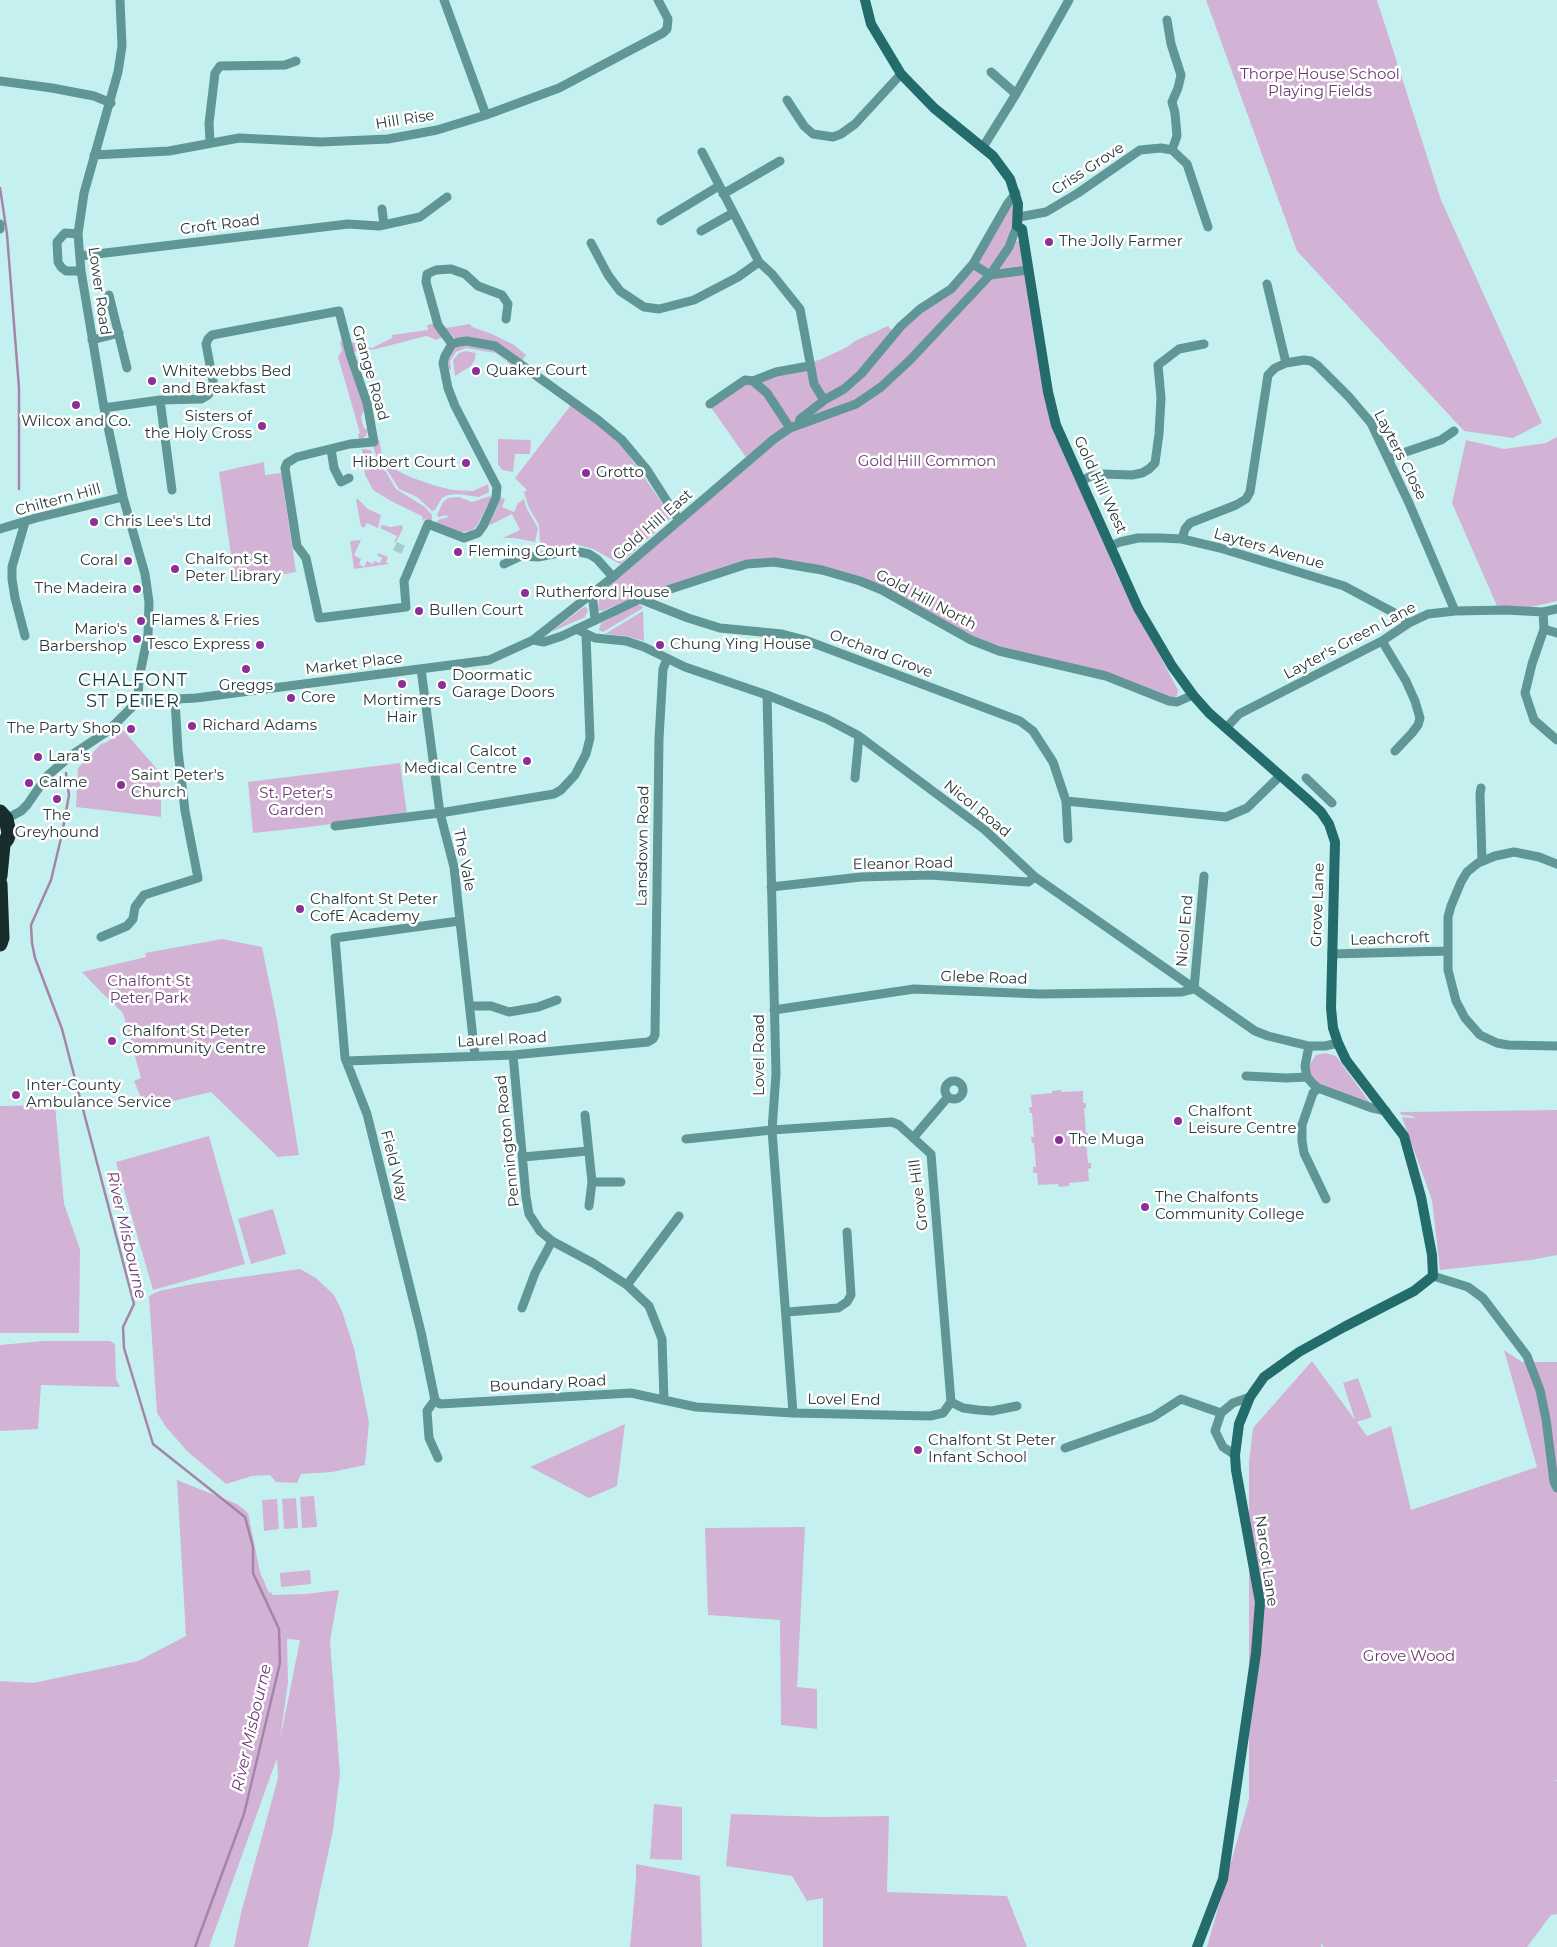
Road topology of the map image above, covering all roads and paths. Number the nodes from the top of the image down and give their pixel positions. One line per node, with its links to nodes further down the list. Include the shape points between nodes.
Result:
1 (120, 0): 13 (street, Lower Road, via 122,46)
2 (444, 0): 14 (street)
3 (658, 0): 14 (street, Hill Rise, via 668,19 663,33 559,88)
4 (865, 0): 9 (street, via 871,24)
5 (1069, 0): 11 (street)
6 (1167, 20): 17 (street, via 1181,75 1172,102 1177,136)
7 (296, 61): 15 (street, via 285,65 220,66 215,73 212,90)
8 (991, 72): 11 (street)
9 (901, 74): 12 (street, via 855,124 833,137 813,134); 16 (street, via 934,108)
10 (0, 81): 13 (street, via 86,94)
11 (1016, 94): 16 (street)
12 (787, 100)
13 (111, 103): 19 (street, Lower Road)
14 (486, 115): 15 (street, Hill Rise, via 437,130 388,139 321,142 239,138)
15 (210, 142): 19 (street, Hill Rise, via 169,151)
16 (983, 147): 22 (street, via 1006,172)
17 (1172, 150): 27 (street, Criss Grove, via 1140,150 1046,212); 30 (street, via 1188,164)
18 (702, 152): 21 (street)
19 (94, 155): 33 (street, Lower Road)
20 (780, 161): 21 (street)
21 (721, 190): 25 (street); 26 (street)
22 (1016, 193): 27 (street); 37 (street)
23 (447, 197): 29 (street, Croft Road, via 420,217)
24 (382, 209): 29 (street)
25 (733, 213): 32 (street); 36 (street)
26 (661, 221)
27 (1018, 222): 38 (street, Gold Hill West); 40 (street, Gold Hill East, via 1009,247)
28 (0, 224): 31 (street)
29 (384, 225): 35 (street, Croft Road, via 348,224)
30 (1208, 227)
31 (0, 229)
32 (701, 232)
33 (78, 234): 35 (street, Lower Road); 39 (street, via 62,235 57,242 58,262 63,269)
34 (591, 243): 36 (street, via 620,291 644,307 659,310 694,300)
35 (80, 256): 39 (street, Lower Road)
36 (759, 262): 49 (street, via 800,309)
37 (973, 264): 40 (street); 52 (street, via 950,289 901,326 861,374)
38 (1028, 270): 40 (street); 63 (street, Gold Hill West, via 1056,425)
39 (81, 271): 45 (street, Lower Road)
40 (990, 275): 56 (street, Gold Hill East, via 881,387)
41 (1267, 284): 48 (street)
42 (109, 295): 44 (street)
43 (506, 319): 46 (street, via 508,304 502,295 478,286 465,274 451,269 427,274 426,282 438,324)
44 (119, 333): 45 (street); 50 (street)
45 (92, 340): 55 (street, Lower Road)
46 (452, 344): 60 (street, Grange Road, via 443,363 448,388 497,492 483,526 470,537 457,537 428,524 404,581 406,607 319,618 306,558 297,546 286,468 291,459); 66 (street, via 467,341 495,346 598,420 622,440 647,470)
47 (1204, 344): 63 (street, via 1180,349 1158,365 1161,398 1159,434 1154,462 1149,469 1132,475 1102,474)
48 (1286, 363): 61 (street, Layters Close, via 1304,360 1317,365 1371,423); 69 (street, via 1268,375 1250,492 1246,499 1190,523)
49 (809, 366): 51 (street, via 776,372); 52 (street, via 814,384)
50 (127, 368)
51 (754, 381): 54 (street, via 745,380); 58 (street)
52 (826, 399): 56 (street); 57 (street, via 800,419)
53 (160, 400): 55 (street, Grange Road); 60 (street, Grange Road, via 193,400 208,395 213,381 206,344 212,335 339,311 367,403 374,442); 64 (street)
54 (710, 404)
55 (104, 408): 65 (street, Lower Road)
56 (843, 410): 57 (street, Gold Hill East)
57 (799, 424): 58 (street, Gold Hill East)
58 (790, 428): 66 (street, Gold Hill East, via 759,450)
59 (1454, 431): 61 (street, via 1441,440)
60 (331, 449): 62 (street, via 334,468 341,482)
61 (1388, 458): 76 (street, Layters Close)
62 (350, 478)
63 (1081, 481): 70 (street, Gold Hill West)
64 (172, 490)
65 (123, 497): 67 (street, Chiltern Hill); 91 (street, Lower Road, via 146,574 149,602 148,635)
66 (679, 520): 72 (street, Gold Hill East)
67 (25, 522): 68 (street, Chiltern Hill); 84 (street, via 12,567 12,579)
68 (0, 529)
69 (1182, 539): 70 (street, Layters Avenue, via 1138,538); 79 (street, Layters Avenue, via 1344,586)
70 (1111, 546): 90 (street, Gold Hill West, via 1138,608)
71 (504, 564): 72 (street, via 521,556 579,552 597,559)
72 (613, 577): 73 (street, Gold Hill East)
73 (592, 593): 78 (street); 85 (street, Gold Hill East)
74 (640, 599): 78 (street, Gold Hill North); 90 (street, Gold Hill North, via 747,564 774,562 822,570 882,590 971,640 999,651 1106,676 1177,702); 103 (street, Orchard Grove, via 720,628 782,634 805,640 1020,721 1033,731 1053,762)
75 (1557, 609): 77 (street, Layter's Green Lane)
76 (1455, 611): 77 (street, Layter's Green Lane); 79 (street, Layter's Green Lane, via 1428,614)
77 (1543, 612): 81 (street)
78 (595, 619): 80 (street, Gold Hill North)
79 (1409, 623): 86 (street, Layter's Green Lane)
80 (576, 629): 83 (street, Nicol Road); 85 (street, Gold Hill North, via 544,642)
81 (1544, 629): 82 (street); 95 (street, via 1525,693 1534,720)
82 (1557, 633)
83 (586, 635): 87 (street, Nicol Road, via 635,644); 105 (street, via 590,738 575,775 554,794)
84 (25, 636)
85 (533, 640): 88 (street, Market Place, via 489,660)
86 (1382, 641): 93 (street, Layter's Green Lane, via 1239,714); 96 (street, via 1416,701 1420,718 1412,733)
87 (666, 659): 89 (street, Nicol Road); 126 (street, Lansdown Road, via 662,669 658,739)
88 (421, 669): 92 (street, Market Place); 105 (street, The Vale)
89 (767, 695): 94 (street, Nicol Road, via 827,719); 116 (street, Lovel Road)
90 (1193, 695): 93 (street, Gold Hill West)
91 (138, 700): 92 (street, Market Place); 106 (street, via 108,731 47,776 27,805)
92 (175, 700): 118 (street, via 183,796 198,878 144,895 127,926)
93 (1227, 728): 97 (street, Grove Lane)
94 (859, 736): 98 (street); 114 (street, Nicol Road, via 985,830)
95 (1557, 740)
96 (1395, 751)
97 (1280, 776): 102 (street, Grove Lane); 103 (street, via 1247,808 1226,817)
98 (855, 778)
99 (1306, 778): 100 (street)
100 (1315, 788): 102 (street); 104 (street)
101 (1481, 788): 110 (street)
102 (1307, 799): 121 (street, Grove Lane, via 1329,824 1335,842)
103 (1066, 801): 108 (street, Orchard Grove)
104 (1332, 803)
105 (440, 813): 107 (street); 117 (street, The Vale, via 454,868)
106 (3, 816): 109 (highway, via 9,833)
107 (335, 826)
108 (1068, 839)
109 (2, 847): 112 (highway)
110 (1482, 861): 111 (street, Leachcroft, via 1514,852); 120 (street, Leachcroft, via 1467,872 1455,894 1448,917)
111 (1557, 864)
112 (0, 876)
113 (1204, 876): 122 (street, Nicol End)
114 (1035, 877): 116 (street, Eleanor Road, via 1028,882 930,875 861,877); 122 (street, Nicol Road)
115 (0, 884): 119 (highway)
116 (771, 887): 125 (street, Lovel Road)
117 (460, 921): 124 (street, The Vale); 132 (street, Field Way, via 335,938)
118 (101, 937)
119 (0, 944)
120 (1448, 951): 121 (street, Leachcroft); 129 (street, Leachcroft, via 1448,970 1456,1001 1480,1035 1508,1045)
121 (1332, 954): 127 (street, Grove Lane, via 1331,1008)
122 (1194, 989): 125 (street, Glebe Road, via 1182,992 1040,994 914,990); 128 (street, Nicol Road, via 1255,1031)
123 (557, 1000): 124 (street, via 509,1012 491,1006)
124 (471, 1006): 131 (street, The Vale)
125 (774, 1010): 139 (street, Lovel Road, via 776,1074)
126 (655, 1035): 130 (street, Laurel Road, via 648,1042)
127 (1338, 1043): 128 (street, Nicol Road); 137 (street, Grove Lane, via 1346,1060)
128 (1309, 1046): 134 (street, via 1305,1066)
129 (1557, 1046)
130 (514, 1055): 131 (street, Laurel Road); 143 (street, Pennington Road)
131 (476, 1056): 132 (street, Laurel Road)
132 (346, 1060): 156 (street, Field Way, via 367,1114)
133 (1246, 1076): 134 (street)
134 (1307, 1077): 135 (street)
135 (1318, 1088): 137 (street); 146 (street, via 1302,1125 1302,1141 1304,1153)
136 (948, 1097): 140 (street)
137 (1386, 1111): 151 (street, Grove Lane, via 1404,1136 1421,1197)
138 (585, 1116): 142 (street)
139 (772, 1130): 140 (street, Grove Hill, via 892,1122); 141 (street, Grove Hill); 154 (street, Lovel Road)
140 (913, 1138): 158 (street, Grove Hill, via 931,1154)
141 (686, 1139)
142 (588, 1151): 143 (street); 144 (street)
143 (523, 1157): 150 (street, Pennington Road, via 529,1214 540,1231)
144 (592, 1182): 145 (street); 147 (street)
145 (621, 1182)
146 (1326, 1198)
147 (589, 1206)
148 (679, 1216): 152 (street)
149 (847, 1232): 154 (street, via 851,1295 847,1302 838,1308)
150 (552, 1241): 152 (street, Pennington Road); 153 (street)
151 (1433, 1276): 155 (street, Narcot Lane, via 1414,1291 1299,1352 1264,1377); 165 (street, via 1468,1287 1483,1298 1527,1356 1540,1390)
152 (628, 1285): 157 (street, Pennington Road, via 649,1306 662,1339)
153 (522, 1308)
154 (786, 1312): 160 (street, Lovel Road)
155 (1250, 1397): 161 (street, via 1233,1403); 163 (street, Narcot Lane, via 1239,1424)
156 (435, 1400): 157 (street, Boundary Road, via 440,1404 631,1393); 164 (street, via 427,1411 429,1438)
157 (664, 1400): 160 (street, Lovel End, via 696,1407)
158 (950, 1402): 159 (street, via 978,1410); 160 (street, Lovel End, via 943,1413 930,1416)
159 (1017, 1406)
160 (793, 1413)
161 (1221, 1414): 162 (street, via 1181,1399 1153,1417); 163 (street, via 1215,1430 1223,1447)
162 (1065, 1448)
163 (1235, 1455): 166 (street, Narcot Lane, via 1260,1602 1222,1880)
164 (438, 1458)
165 (1557, 1488)
166 (1197, 1947)

